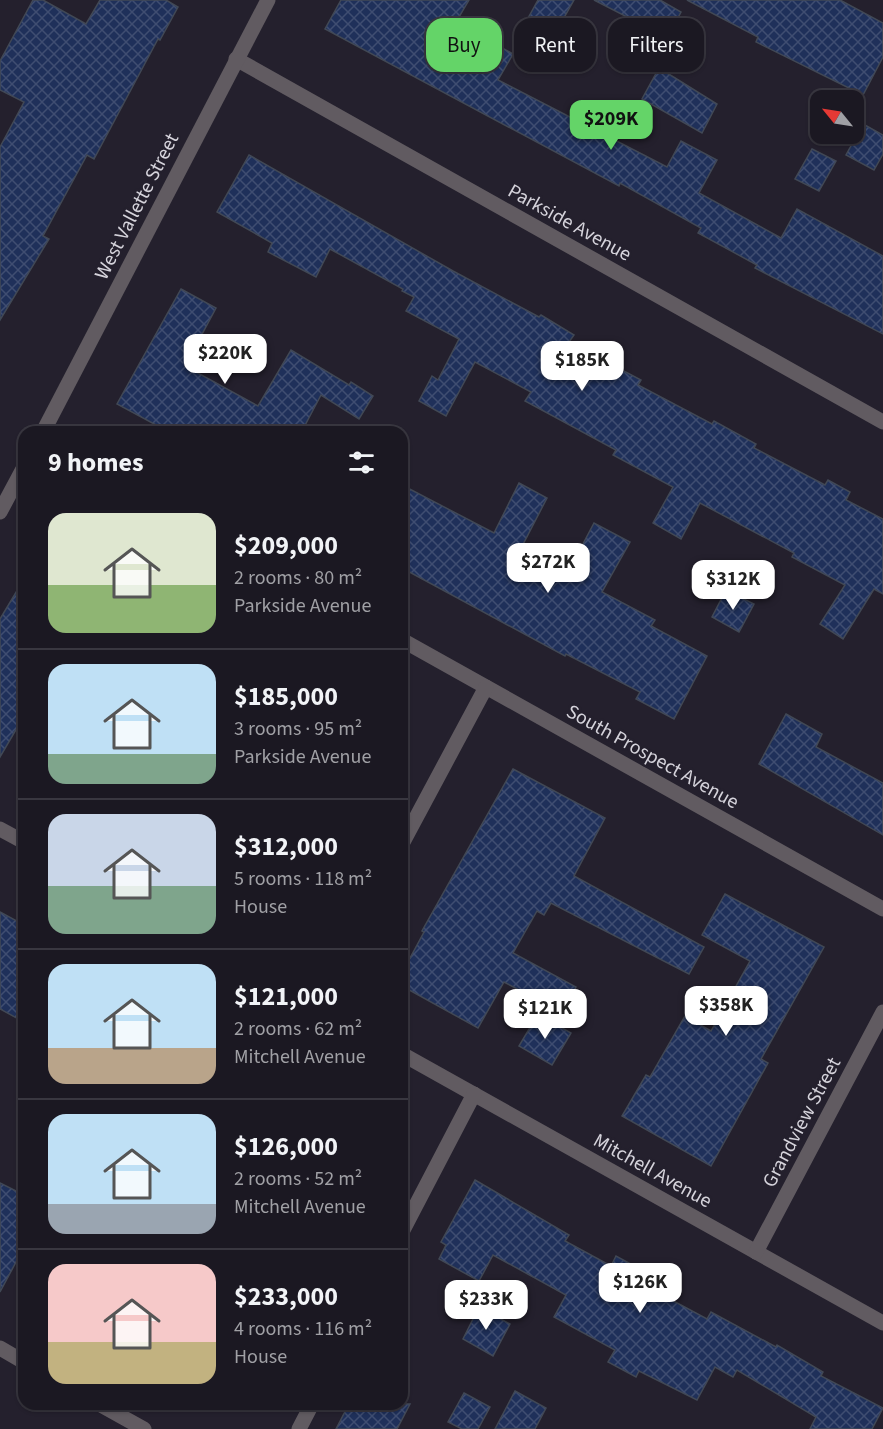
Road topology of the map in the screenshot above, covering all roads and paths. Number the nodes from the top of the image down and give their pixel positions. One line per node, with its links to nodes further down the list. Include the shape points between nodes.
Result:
1 (268, 0): 2 (street, West Vallette Street)
2 (236, 59): 3 (street, Parkside Avenue); 4 (street, West Vallette Street)
3 (883, 422)
4 (46, 426)
5 (18, 478): 6 (street)
6 (0, 512)
7 (408, 643): 8 (street, South Prospect Avenue)
8 (486, 687): 10 (street); 12 (street, South Prospect Avenue)
9 (0, 829): 11 (street)
10 (408, 833)
11 (18, 839)
12 (883, 909)
13 (883, 1012): 17 (street, Grandview Street)
14 (408, 1057): 15 (street, Mitchell Avenue)
15 (474, 1094): 16 (street); 17 (street, Mitchell Avenue)
16 (408, 1220)
17 (756, 1252): 18 (street, Mitchell Avenue)
18 (883, 1323)
19 (0, 1348): 20 (street)
20 (18, 1358)
21 (110, 1410): 23 (street)
22 (309, 1410): 24 (street)
23 (144, 1429)
24 (299, 1429)

